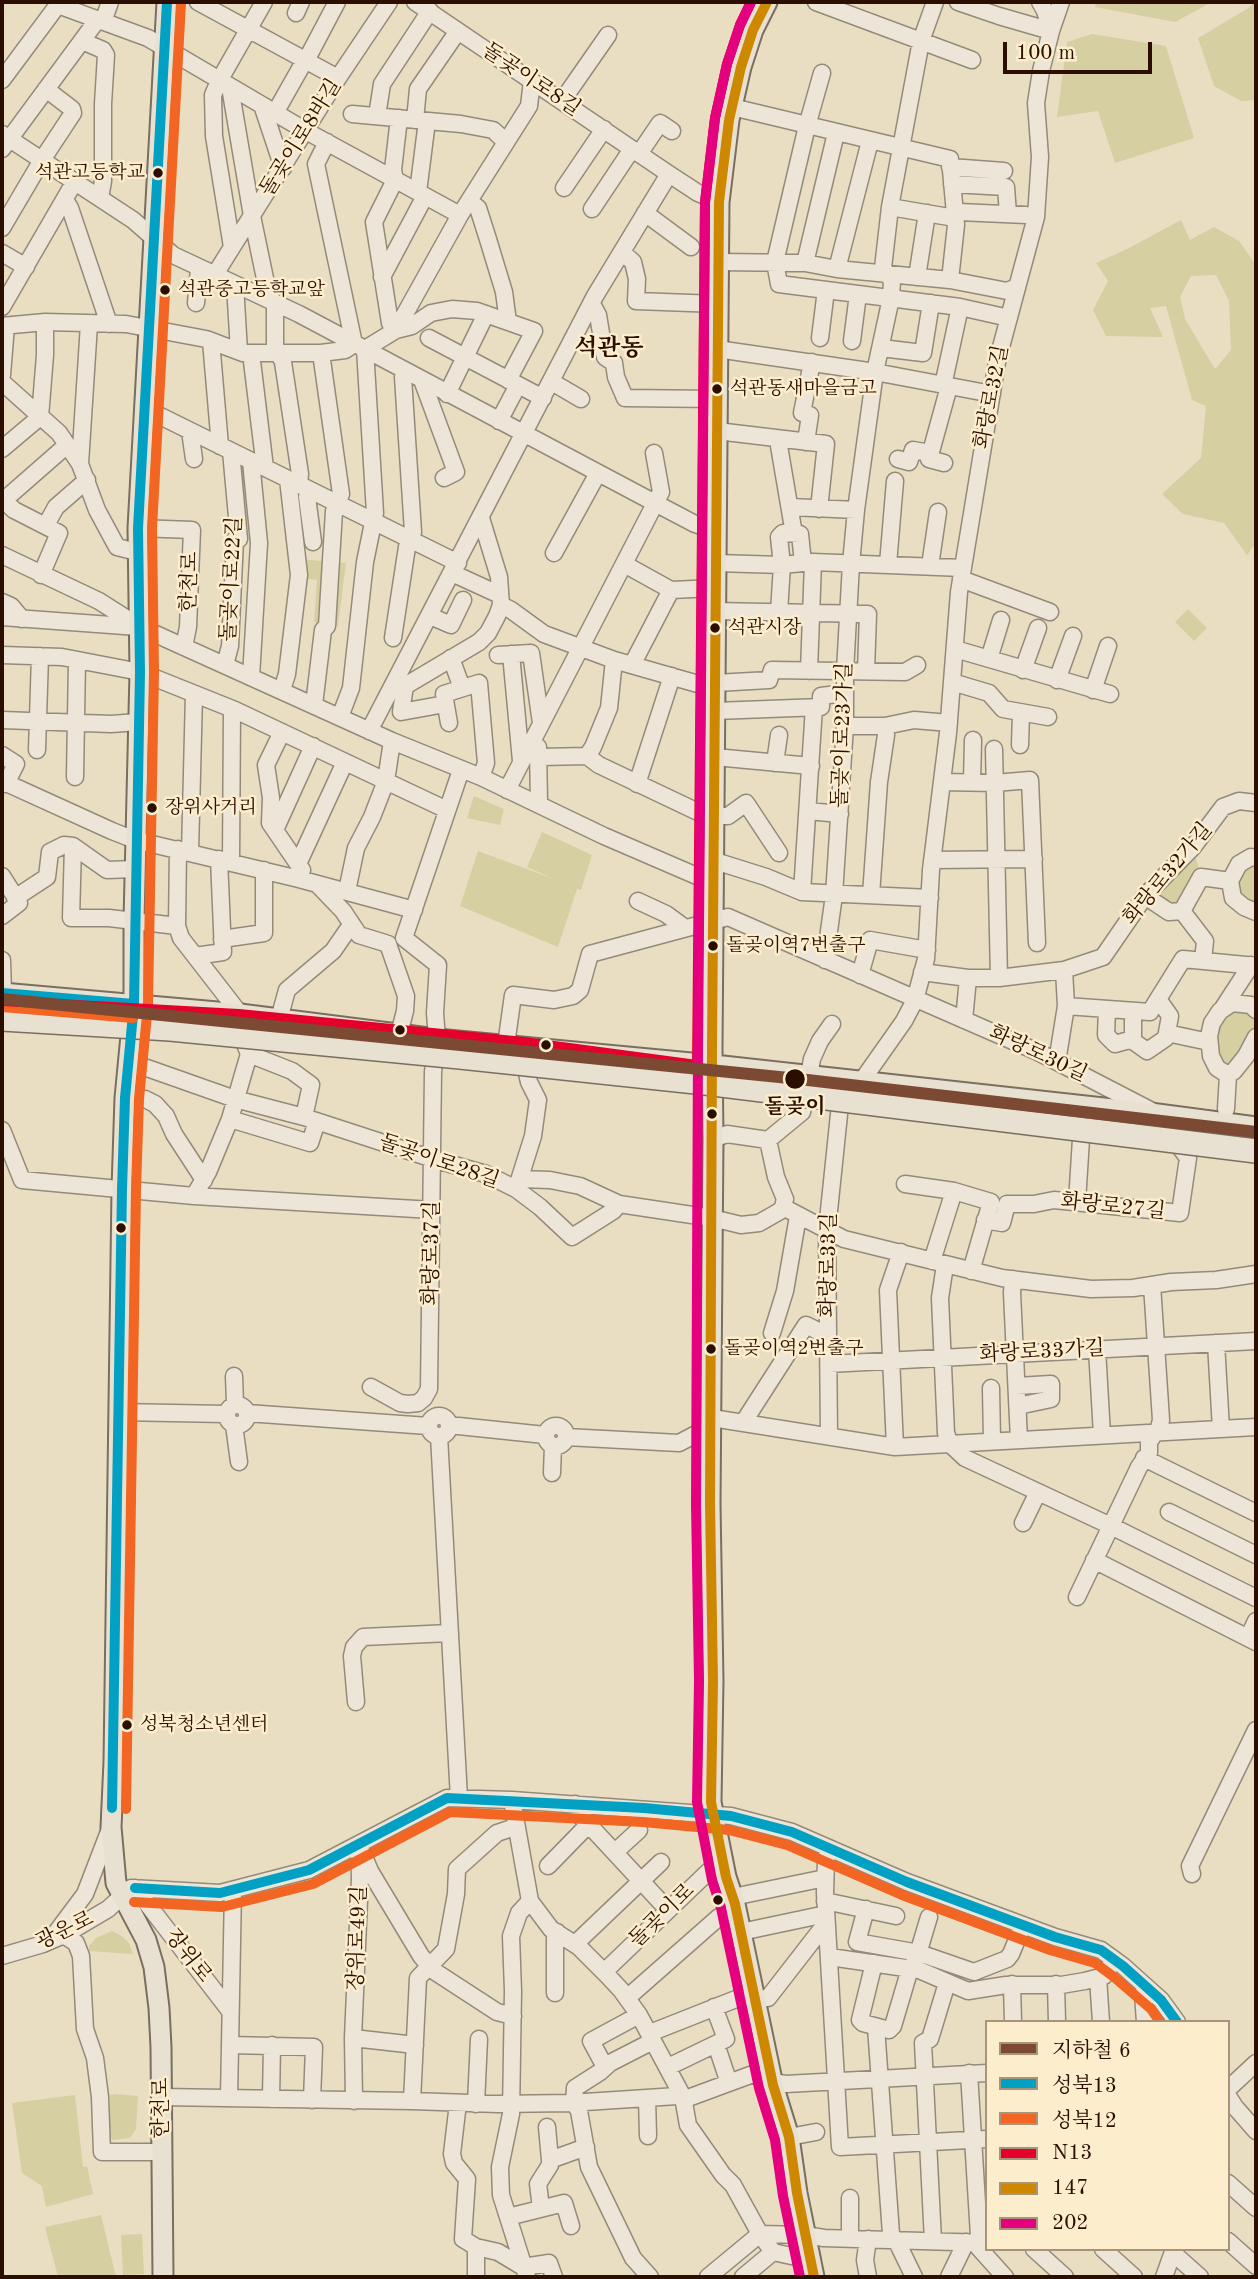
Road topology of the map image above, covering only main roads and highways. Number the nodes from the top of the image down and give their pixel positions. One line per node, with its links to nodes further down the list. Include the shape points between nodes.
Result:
1 (167, 2): 4 (main road, via 137,552 140,672)
2 (767, 2): 8 (main road, 돌곶이로, via 741,67 719,202)
3 (2, 997): 4 (main road); 13 (highway, via 469,1044)
4 (133, 1013): 5 (main road); 6 (main road); 17 (main road, 한천로, via 122,1189 111,1817 116,1883 129,1892 146,1940 159,2008)
5 (2, 1017): 15 (highway, bridge, via 170,1029 705,1083)
6 (239, 1021): 7 (main road); 7 (main road, via 279,1019)
7 (437, 1043): 8 (main road, via 523,1056); 8 (main road, via 506,1045)
8 (712, 1073): 9 (main road); 16 (main road, 돌곶이로, via 706,1425 713,1681 711,1802 772,2082 789,2137)
9 (808, 1084): 10 (main road, via 861,1082); 10 (main road, via 841,1095 1082,1123)
10 (1167, 1121): 12 (main road)
11 (1256, 1127): 12 (main road)
12 (1200, 1129): 14 (main road)
13 (1256, 1136)
14 (1256, 1143)
15 (1256, 1151)
16 (812, 2269)
17 (163, 2277)

